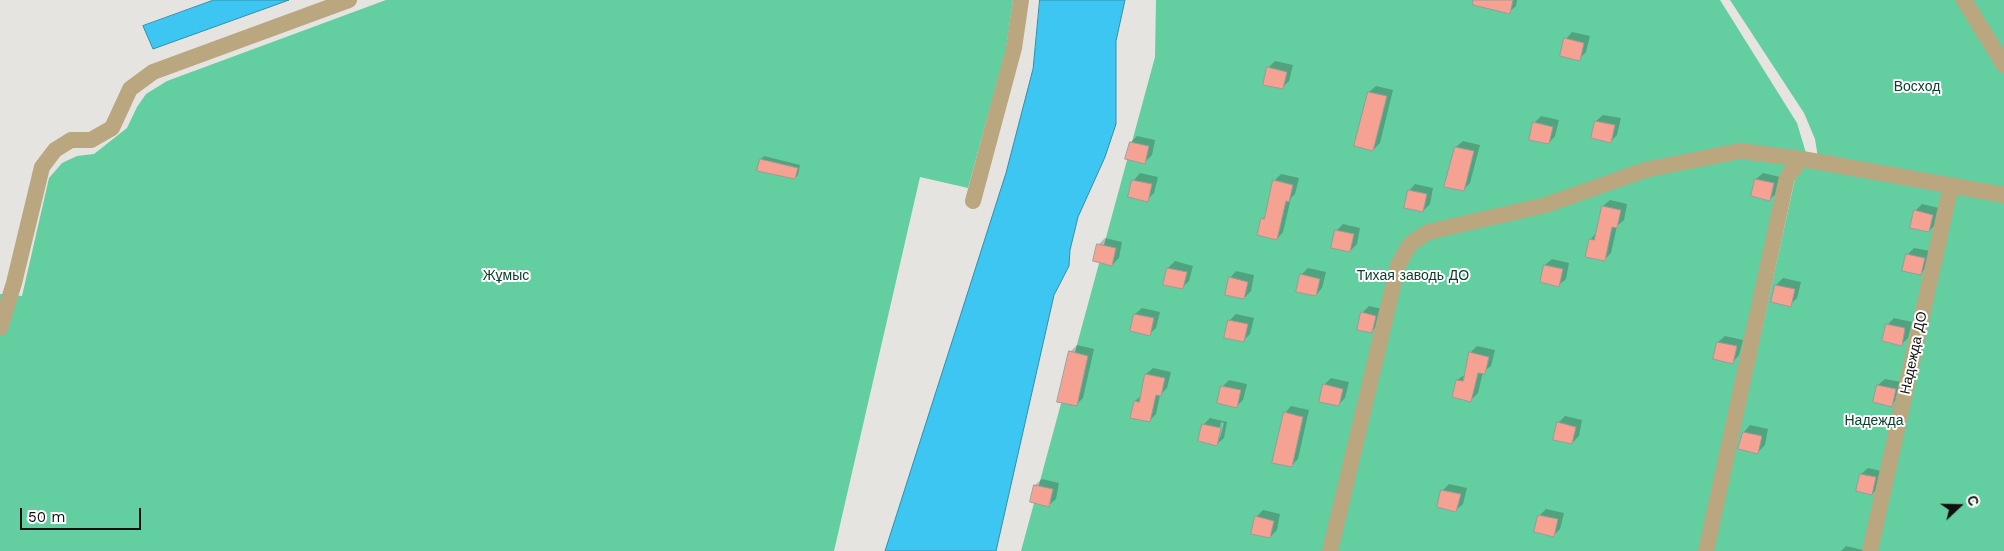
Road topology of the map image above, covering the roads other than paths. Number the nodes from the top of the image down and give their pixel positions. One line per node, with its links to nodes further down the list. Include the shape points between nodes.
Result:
1 (349, 0): 9 (street, via 153,72 130,89 112,128 91,140 71,140 55,150 42,166)
2 (1021, 0): 8 (street, via 1014,48)
3 (1964, 0): 4 (street)
4 (2004, 65)
5 (1802, 159): 6 (street); 10 (street, via 1740,151 1645,170 1546,205 1428,232 1410,244 1398,265); 11 (street, via 1787,177)
6 (1951, 185): 7 (street); 12 (street, Надежда ДО)
7 (2004, 195)
8 (973, 201)
9 (0, 328)
10 (1330, 551)
11 (1706, 551)
12 (1870, 551)

